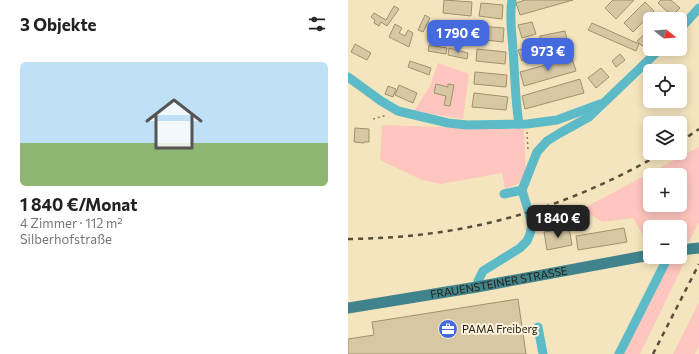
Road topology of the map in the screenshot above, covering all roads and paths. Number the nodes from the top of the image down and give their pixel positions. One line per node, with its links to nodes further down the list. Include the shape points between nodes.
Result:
1 (512, 0): 9 (street, via 512,35)
2 (699, 8): 3 (street)
3 (687, 21)
4 (653, 56): 6 (street)
5 (348, 77): 7 (street)
6 (602, 103): 9 (street, via 557,120); 10 (street, via 589,117 547,141 537,152)
7 (398, 111): 8 (path); 9 (street, via 467,125)
8 (374, 119)
9 (523, 124): 10 (path)
10 (532, 164): 11 (street)
11 (522, 190): 12 (street); 17 (street, via 532,225 527,241 483,271)
12 (504, 194)
13 (699, 248): 14 (main road)
14 (687, 249)
15 (643, 256): 17 (main road, FRAUENSTEINER STRASSE)
16 (665, 264): 21 (street)
17 (477, 287): 18 (main road, FRAUENSTEINER STRASSE)
18 (348, 308)
19 (538, 327): 20 (street)
20 (543, 354)
21 (619, 354)

